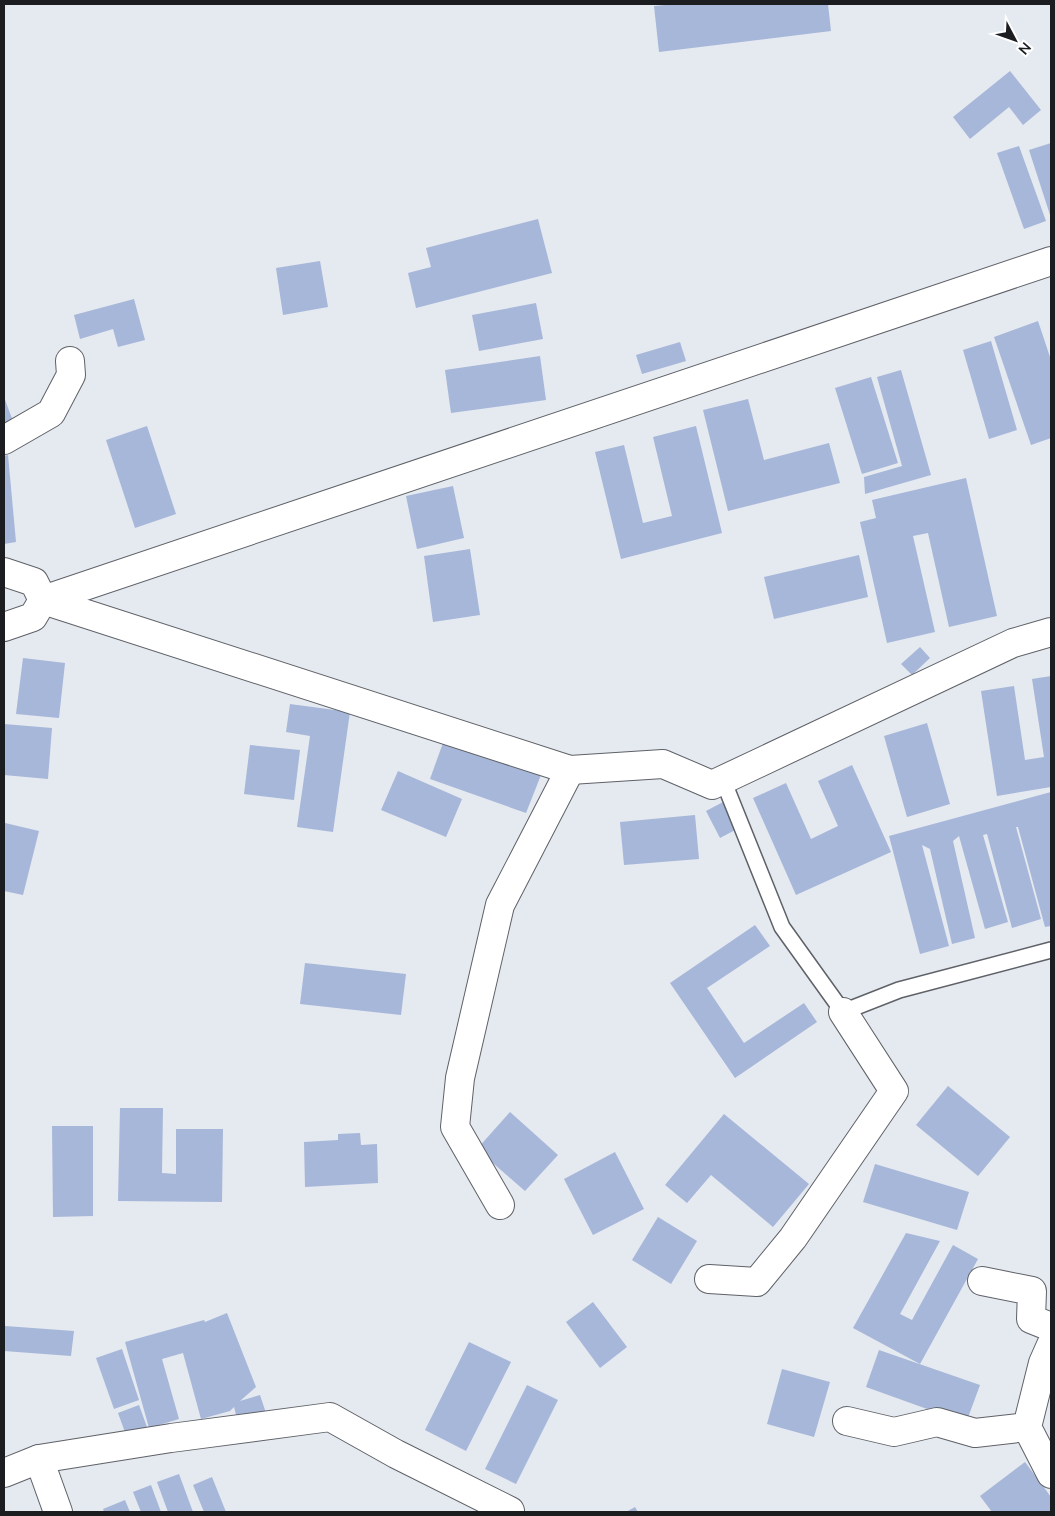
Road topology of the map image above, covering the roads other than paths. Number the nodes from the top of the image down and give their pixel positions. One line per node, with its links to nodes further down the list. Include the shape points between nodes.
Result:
1 (1051, 261): 5 (street)
2 (70, 361): 3 (street, via 71,375 51,413)
3 (4, 440)
4 (4, 572): 5 (street, via 34,582)
5 (43, 600): 6 (street, via 33,617); 8 (street)
6 (4, 627)
7 (1051, 632): 9 (street, via 1013,643)
8 (570, 770): 9 (street, via 663,764 712,785); 12 (street, via 500,905 460,1078 455,1127)
9 (723, 780): 11 (lane, via 782,927)
10 (1051, 950): 11 (lane, via 899,990)
11 (843, 1012): 13 (street, via 894,1090 792,1238 757,1282)
12 (500, 1205)
13 (709, 1280)
14 (982, 1281): 15 (street, via 1032,1291 1031,1319)
15 (1051, 1327)
16 (1051, 1345): 18 (street, via 1043,1363)
17 (847, 1421): 18 (street, via 894,1432 937,1422 975,1433)
18 (1027, 1427): 21 (street)
19 (39, 1459): 20 (street); 22 (street, via 330,1418); 23 (street)
20 (4, 1473)
21 (1051, 1474)
22 (510, 1511)
23 (58, 1512)

